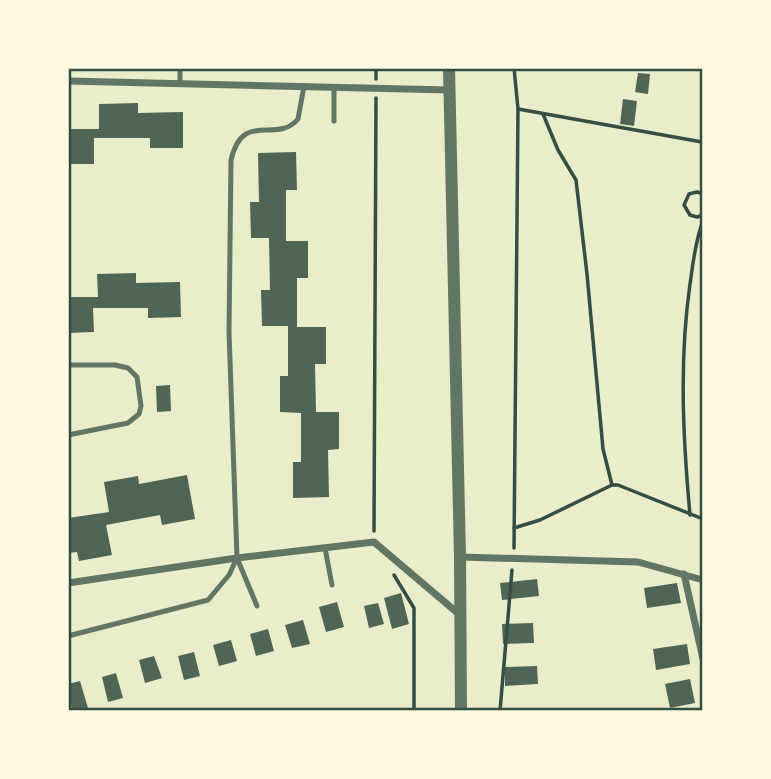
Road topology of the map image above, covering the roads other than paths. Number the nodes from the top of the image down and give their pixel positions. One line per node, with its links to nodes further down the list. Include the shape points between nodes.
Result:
1 (180, 68): 4 (lane)
2 (449, 68): 7 (street)
3 (68, 81): 4 (street)
4 (180, 84): 5 (street)
5 (304, 86): 6 (street); 13 (lane, via 295,123 246,134 231,160 229,332)
6 (334, 87): 7 (street); 8 (lane)
7 (450, 90): 12 (street)
8 (334, 121)
9 (68, 365): 10 (lane, via 128,368 137,377 141,406 128,423)
10 (68, 435)
11 (325, 548): 13 (street); 17 (lane); 19 (street, via 374,542)
12 (460, 557): 14 (street, via 638,562); 19 (street)
13 (237, 558): 16 (street); 18 (lane); 20 (lane, via 208,600)
14 (684, 575): 15 (street); 21 (street)
15 (703, 580)
16 (68, 583)
17 (332, 586)
18 (257, 606)
19 (460, 615): 22 (street)
20 (68, 636)
21 (703, 659)
22 (461, 711)

